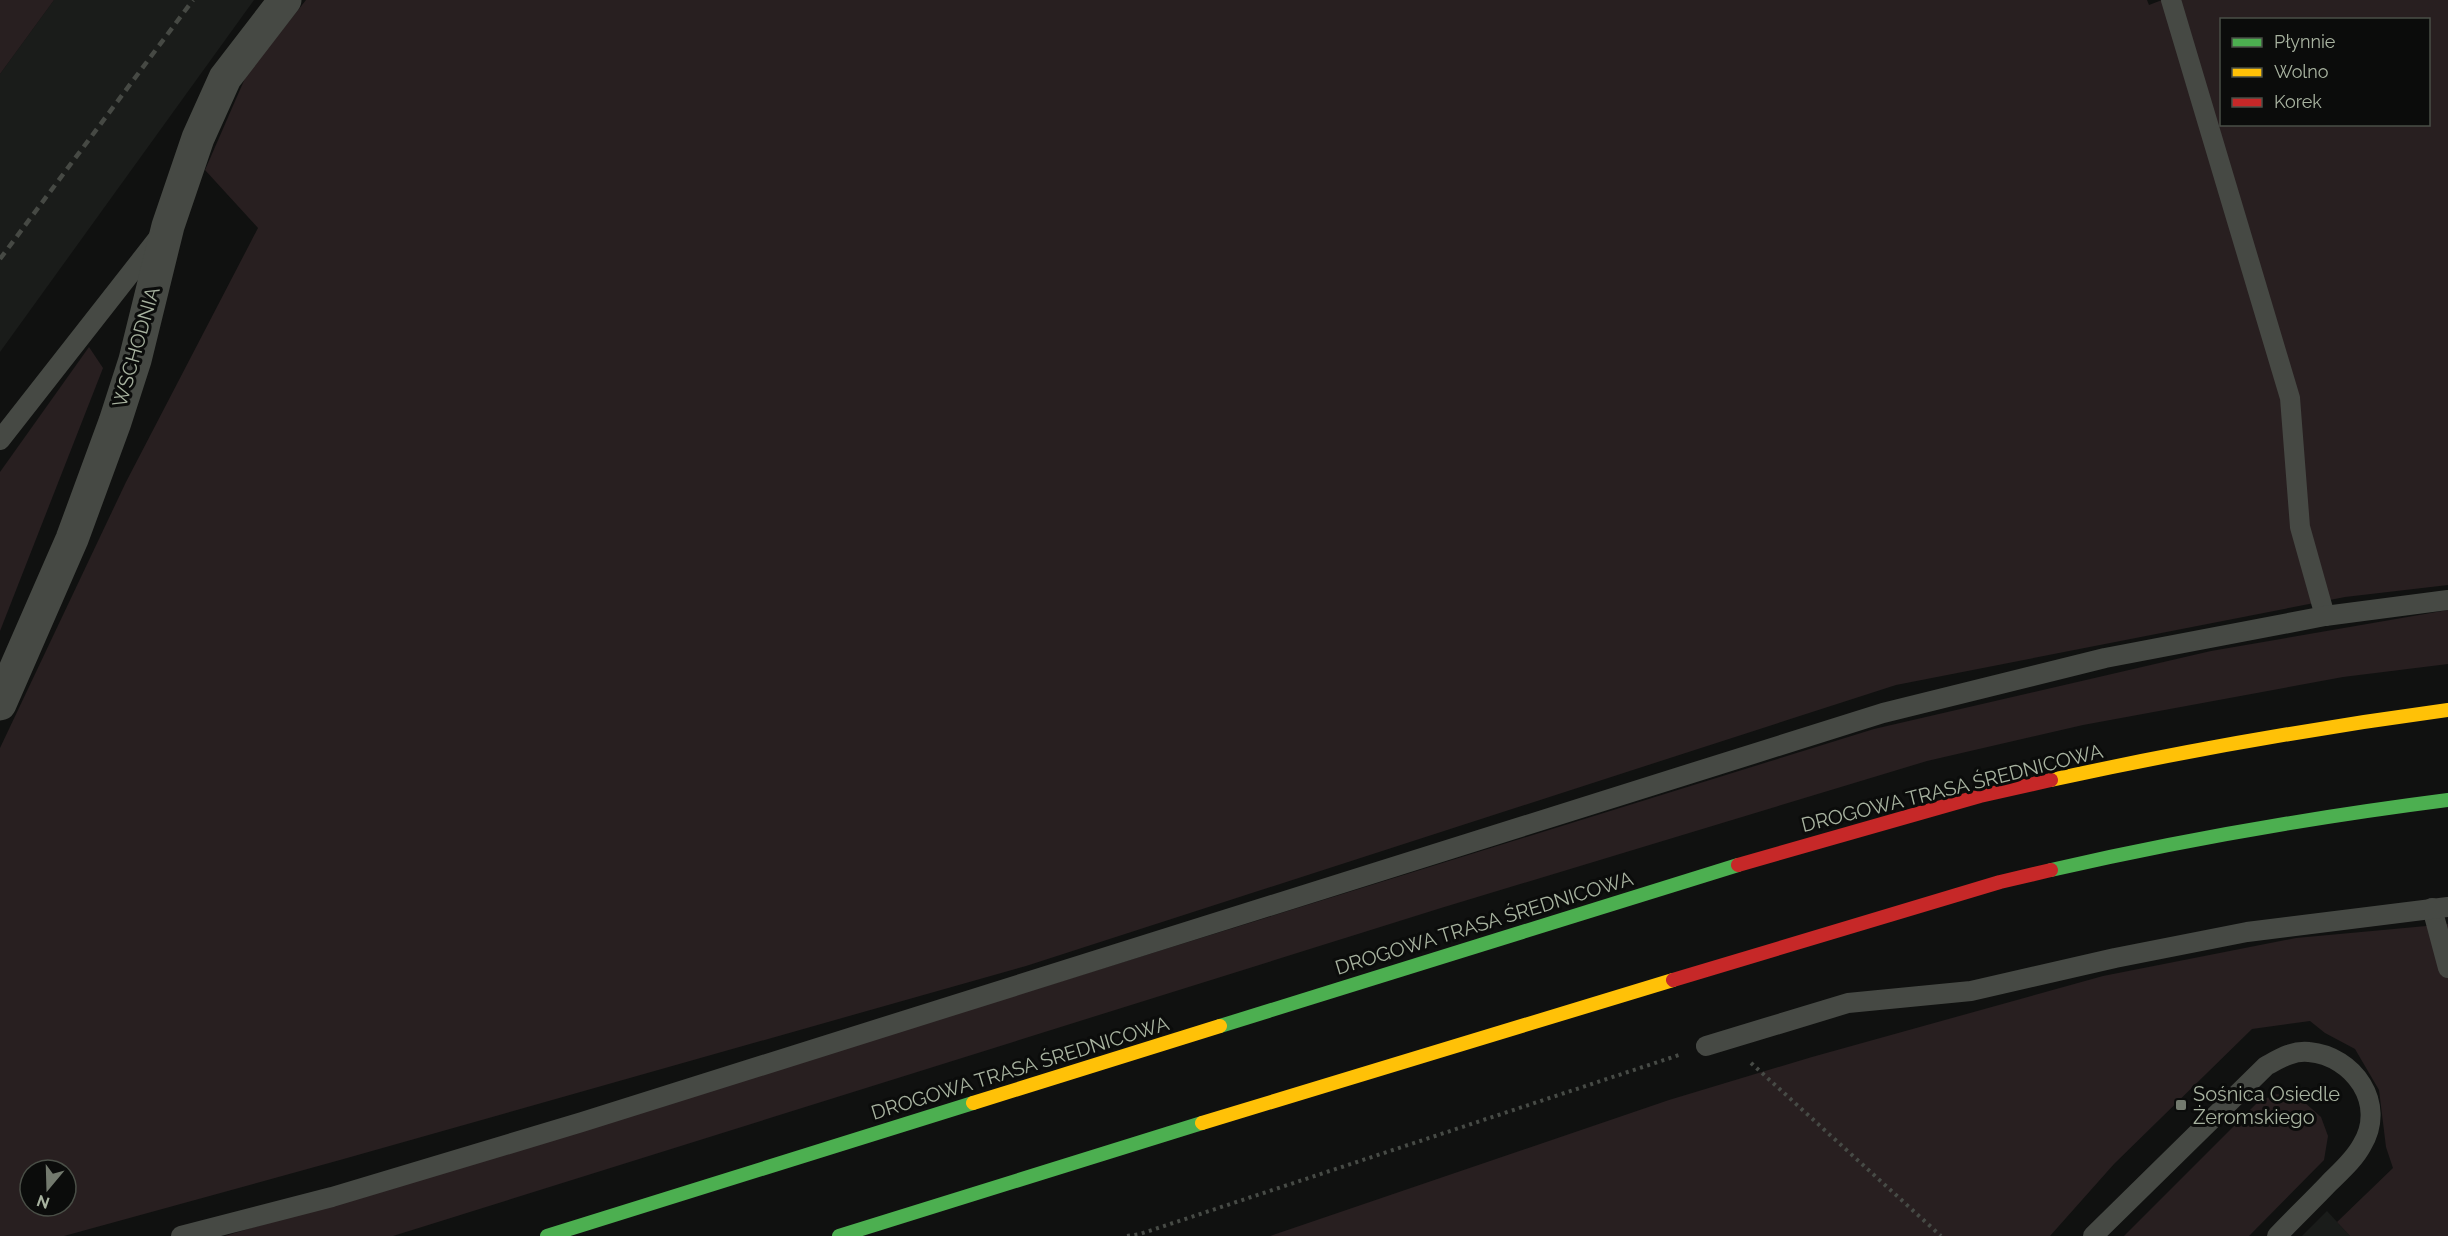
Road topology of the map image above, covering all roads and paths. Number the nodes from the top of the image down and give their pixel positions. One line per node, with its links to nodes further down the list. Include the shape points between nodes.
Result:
1 (285, 0): 3 (street, WSCHODNIA, via 225,78 198,138)
2 (2171, 0): 6 (lane, via 2290,398 2300,527)
3 (168, 226): 4 (lane); 7 (street, WSCHODNIA, via 135,360 115,422 72,538)
4 (0, 440)
5 (2448, 600): 6 (lane)
6 (2325, 616): 13 (lane, via 2105,658 1883,713 582,1122 332,1197)
7 (0, 704)
8 (2448, 710): 14 (main road, DROGOWA TRASA ŚREDNICOWA, via 2155,757 1980,796 1758,859)
9 (2448, 800): 15 (main road, via 2363,810 2151,847 2000,882)
10 (2440, 907): 11 (lane); 12 (lane, via 2247,932 2115,957 1971,991 1848,1003)
11 (2448, 968)
12 (1706, 1046): 16 (path); 17 (path, via 1754,1064)
13 (181, 1236)
14 (547, 1236)
15 (839, 1236)
16 (1127, 1236)
17 (1941, 1236)
18 (2093, 1236): 19 (lane, via 2266,1066 2284,1055 2307,1052 2332,1057 2352,1071 2366,1089 2371,1107 2370,1126 2351,1161)
19 (2277, 1236)

